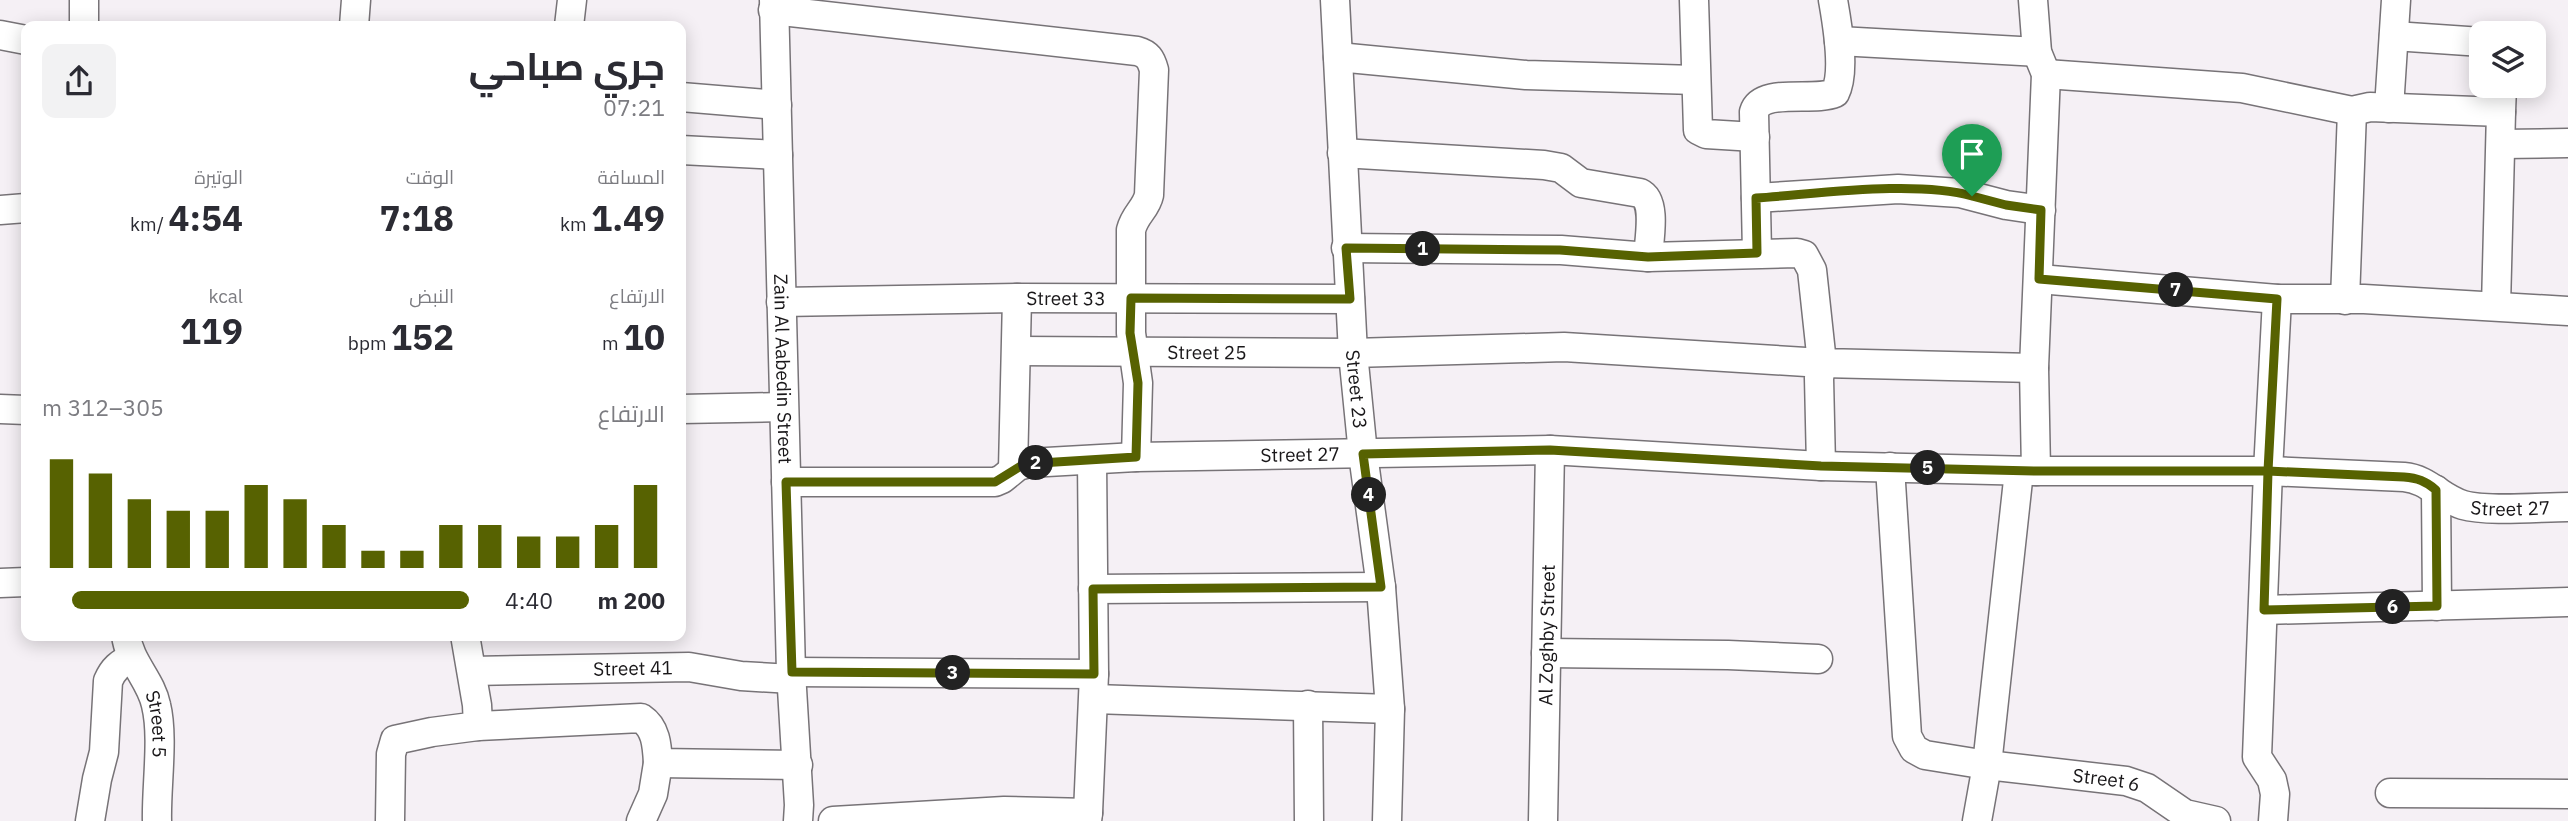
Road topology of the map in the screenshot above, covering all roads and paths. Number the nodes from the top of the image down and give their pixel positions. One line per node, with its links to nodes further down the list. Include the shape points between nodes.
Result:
1 (84, 0): 10 (street)
2 (356, 0): 11 (street)
3 (572, 0): 12 (street)
4 (1335, 0): 18 (street, Street 23)
5 (1694, 0): 20 (street)
6 (1833, 0): 16 (street)
7 (2033, 0): 19 (street)
8 (2396, 0): 14 (street)
9 (774, 5): 23 (street, Zain Al Aabedin Street); 41 (street, via 1146,53 1154,70 1149,195 1131,230)
10 (84, 21)
11 (354, 21)
12 (570, 21)
13 (0, 35): 15 (street)
14 (2394, 36): 17 (street); 24 (street)
15 (21, 39)
16 (1839, 41): 19 (street); 26 (street, via 1835,93 1761,100 1754,112)
17 (2469, 41)
18 (1338, 57): 20 (street, via 1525,75); 30 (street, Street 23)
19 (2041, 63): 25 (street, via 2242,88); 35 (street)
20 (1695, 80): 26 (street, via 1700,133)
21 (686, 97): 23 (street)
22 (2502, 99): 24 (street); 28 (street)
23 (777, 105): 31 (street, Zain Al Aabedin Street)
24 (2389, 108): 25 (street)
25 (2352, 111): 44 (street)
26 (1755, 137): 32 (street)
27 (2568, 143): 28 (street)
28 (2501, 144): 46 (street)
29 (686, 150): 31 (street)
30 (1342, 153): 36 (street, Street 23); 38 (street, via 1545,165 1561,168 1581,183 1640,193 1650,208)
31 (778, 155): 45 (street, Zain Al Aabedin Street)
32 (1756, 198): 35 (street, via 1898,189 1960,193); 37 (street)
33 (21, 208): 34 (street)
34 (0, 210)
35 (2041, 210): 39 (street)
36 (1346, 248): 38 (street, via 1560,250); 42 (street, Street 23)
37 (1757, 253): 38 (street); 51 (street, via 1797,253 1810,262)
38 (1648, 257)
39 (2039, 279): 43 (street); 52 (street)
40 (1017, 298): 41 (street, Street 33); 45 (street, Street 33); 48 (street)
41 (1131, 298): 42 (street, Street 33); 49 (street)
42 (1350, 299): 50 (street, Street 23)
43 (2277, 299): 44 (street); 65 (street)
44 (2345, 300): 46 (street)
45 (781, 302): 53 (street, Zain Al Aabedin Street)
46 (2496, 306): 47 (street)
47 (2568, 311)
48 (1018, 351): 49 (street, Street 25); 63 (street)
49 (1134, 352): 50 (street, Street 25); 59 (street)
50 (1353, 353): 51 (street, Street 25, via 1564,346); 58 (street, Street 23)
51 (1822, 363): 52 (street, Street 25); 61 (street)
52 (2034, 368): 64 (street)
53 (783, 407): 55 (street); 66 (street, Zain Al Aabedin Street)
54 (0, 409): 56 (street)
55 (686, 409)
56 (21, 410)
57 (1550, 450): 58 (street, Street 27); 61 (street, Street 27); 78 (street, Al Zoghby Street)
58 (1363, 454): 59 (street, Street 27); 71 (street, Street 23)
59 (1136, 457): 60 (street, Street 27)
60 (1092, 460): 63 (street, Street 27, via 1030,463); 72 (street)
61 (1821, 466): 62 (street, Street 27)
62 (1890, 467): 64 (street, Street 27); 88 (street, Street 6, via 1908,741 1925,755)
63 (1013, 469): 66 (street, Street 27, via 995,482)
64 (2027, 471): 65 (street, Street 27); 88 (street)
65 (2268, 471): 67 (street, Street 27, via 2413,478); 75 (street)
66 (786, 482): 81 (street, Zain Al Aabedin Street)
67 (2436, 490): 68 (street, Street 27, via 2477,507); 74 (street)
68 (2568, 507)
69 (21, 582): 70 (street)
70 (0, 583)
71 (1381, 587): 72 (street); 84 (street, Street 23)
72 (1093, 589): 82 (street)
73 (2568, 602): 74 (street)
74 (2437, 606): 75 (street)
75 (2264, 610): 103 (street, via 2257,757 2272,780)
76 (466, 641): 80 (street)
77 (129, 647): 92 (street, via 108,681 104,752); 93 (street, Street 5, via 158,714)
78 (1546, 653): 79 (street); 100 (street, Al Zoghby Street)
79 (1818, 659)
80 (472, 671): 81 (street, Street 41, via 689,667 741,676); 85 (street)
81 (792, 676): 82 (street, Street 41); 87 (street, Zain Al Aabedin Street)
82 (1094, 687): 83 (street, Street 41); 91 (street)
83 (1308, 705): 84 (street, Street 41); 98 (street)
84 (1391, 709): 99 (street, Street 23)
85 (478, 726): 86 (street, via 641,718 655,736); 94 (street, via 395,740)
86 (658, 763): 87 (street); 95 (street, via 653,794)
87 (798, 765): 96 (street, Zain Al Aabedin Street)
88 (1987, 765): 101 (street); 102 (street, Street 6, via 2126,781 2147,788 2185,814)
89 (2390, 793): 90 (street)
90 (2568, 794)
91 (1087, 817): 97 (street, via 1004,811)
92 (90, 821)
93 (157, 821)
94 (390, 821)
95 (641, 821)
96 (798, 821)
97 (833, 821)
98 (1309, 821)
99 (1387, 821)
100 (1543, 821)
101 (1977, 821)
102 (2216, 821)
103 (2273, 821)

